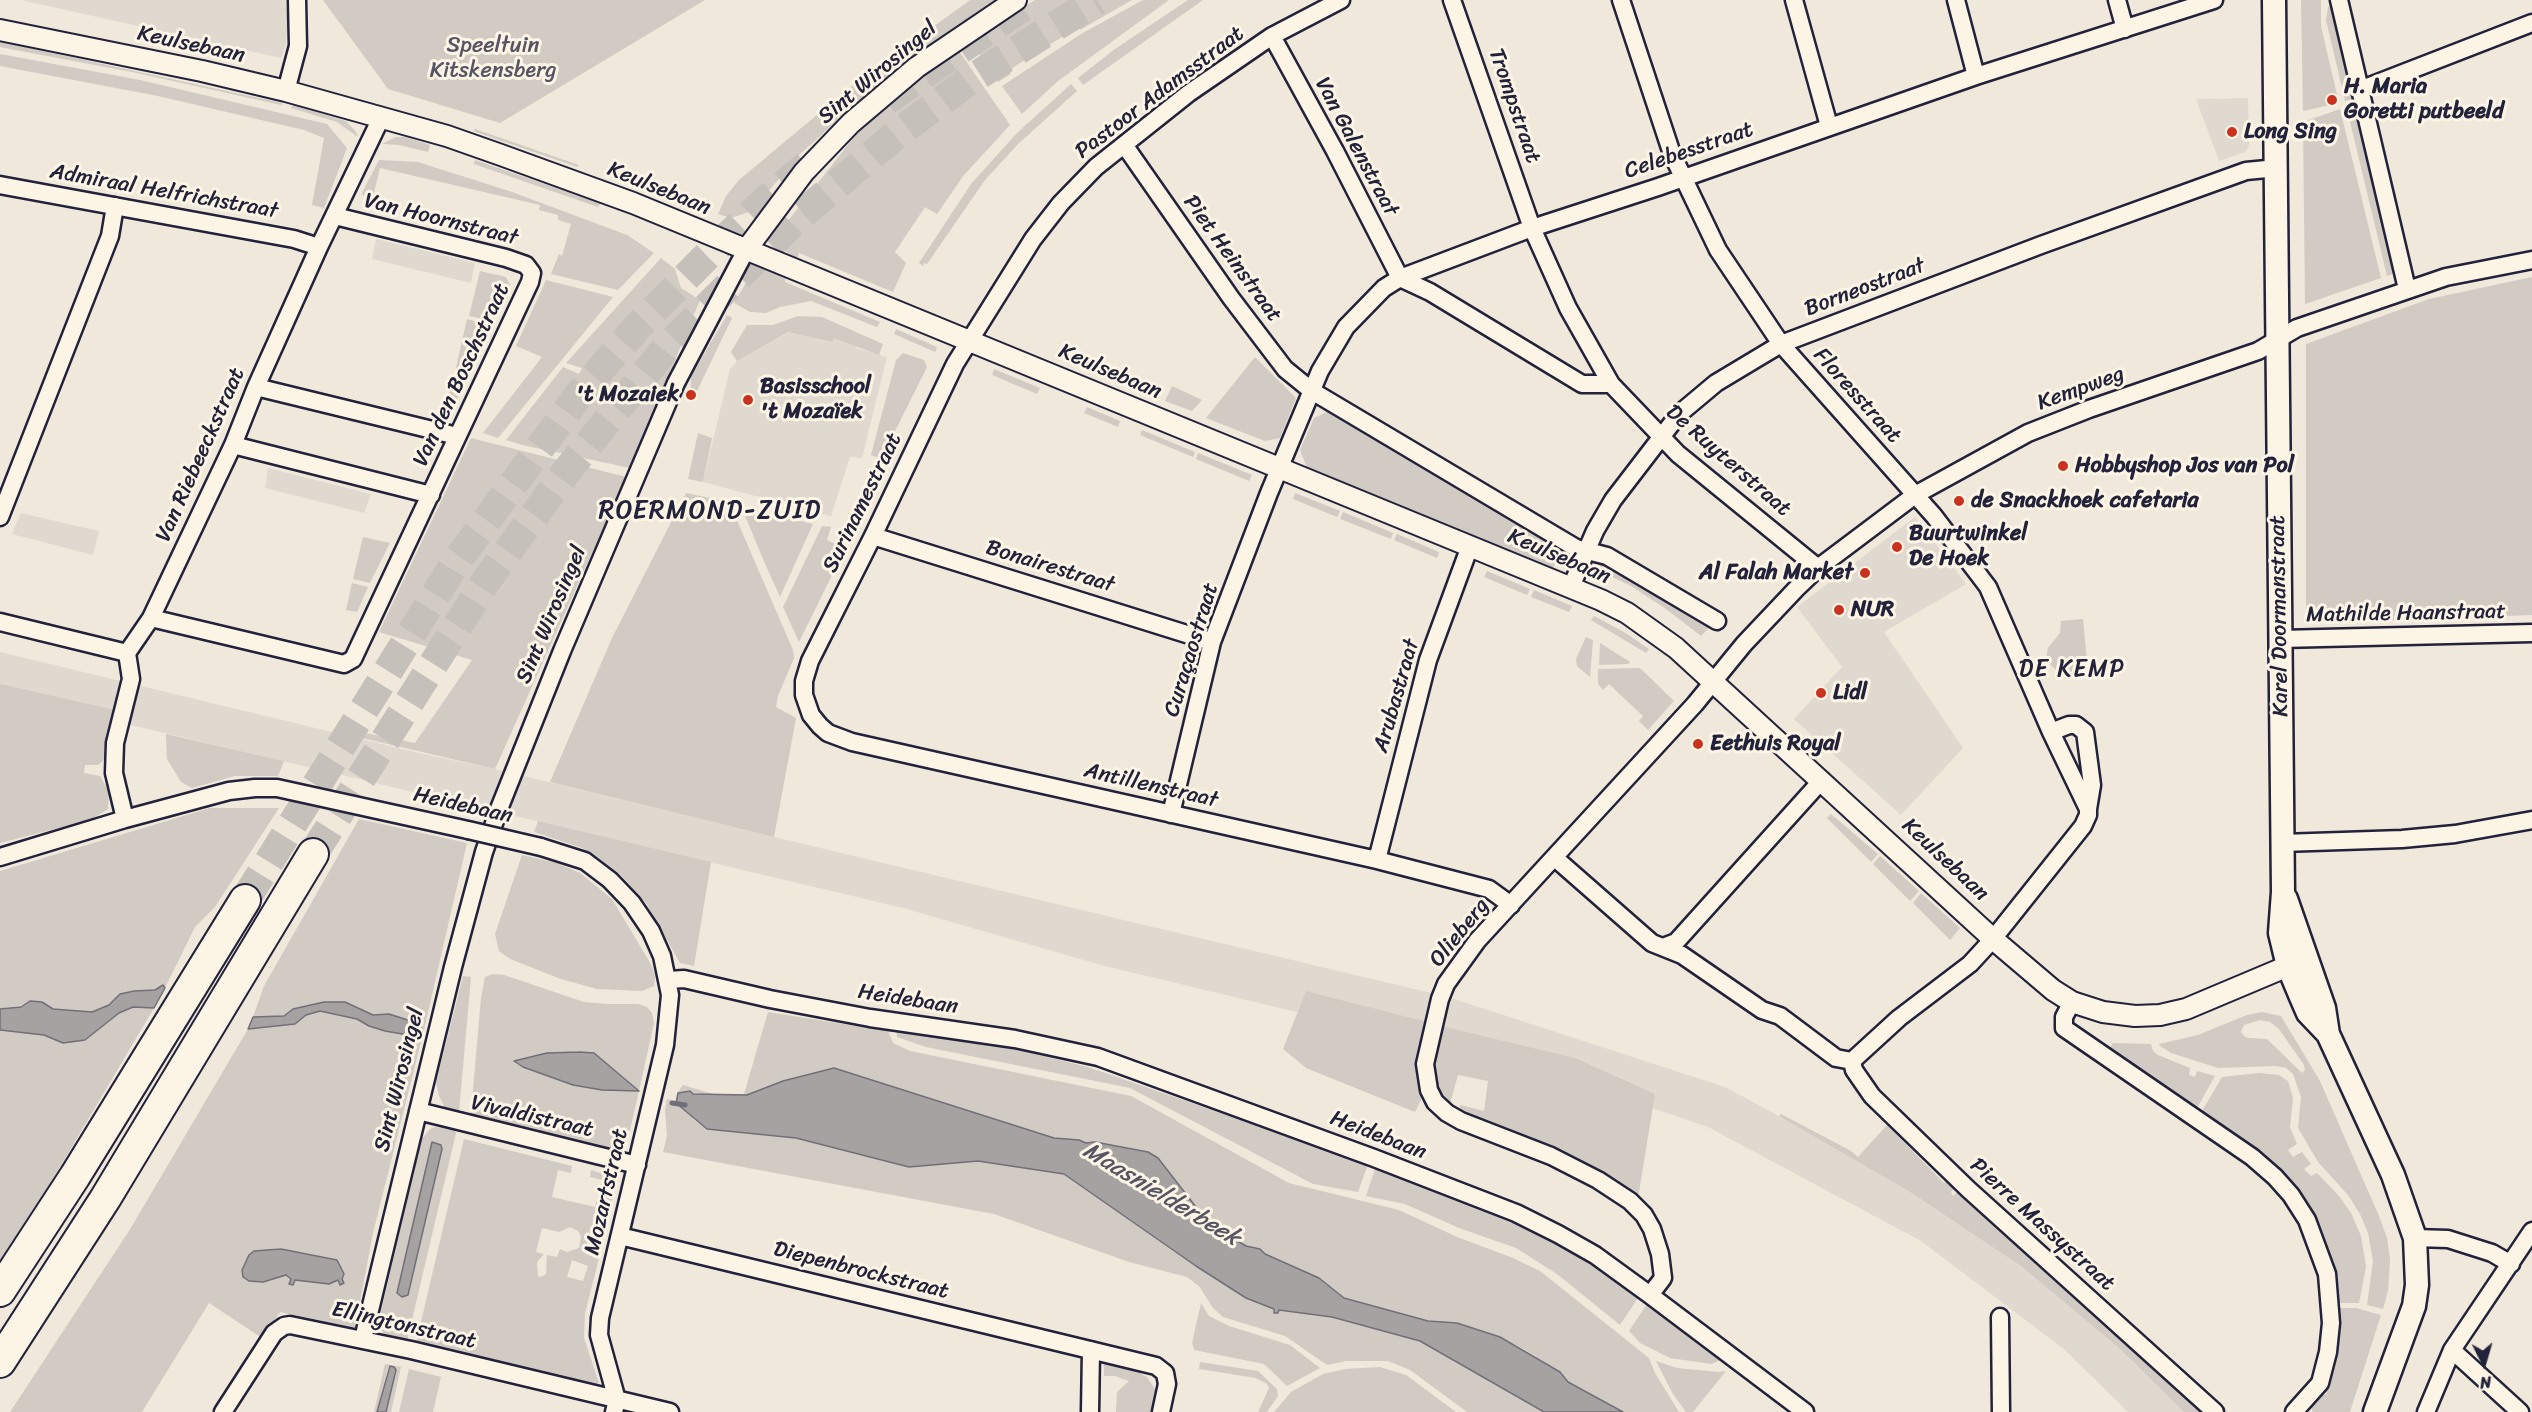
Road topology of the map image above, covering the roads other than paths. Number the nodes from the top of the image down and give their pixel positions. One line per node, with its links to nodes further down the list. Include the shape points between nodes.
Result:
1 (297, 0): 18 (street, via 298,46)
2 (1016, 0): 29 (street, Sint Wirosingel, via 917,67 851,123 804,172)
3 (1341, 0): 15 (street, Pastoor Adamsstraat)
4 (1452, 0): 27 (street, Trompstraat)
5 (1621, 0): 23 (street, Floresstraat)
6 (1794, 0): 20 (street)
7 (1956, 0): 16 (street)
8 (2117, 0): 13 (street)
9 (2214, 0): 13 (street, Celebesstraat)
10 (2274, 0): 22 (main road, Karel Doormanstraat)
11 (2339, 0): 17 (street)
12 (2532, 23): 17 (street)
13 (2125, 29): 16 (street, Celebesstraat)
14 (0, 30): 18 (street, Keulsebaan, via 202,70)
15 (1272, 36): 21 (street, Pastoor Adamsstraat, via 1189,93); 32 (street, Van Galenstraat)
16 (1976, 76): 20 (street, Celebesstraat)
17 (2362, 89): 33 (street)
18 (286, 91): 19 (street, Keulsebaan)
19 (381, 118): 26 (street, Van Riebeeckstraat); 29 (street, Keulsebaan, via 447,136 595,189)
20 (1829, 126): 23 (street, Celebesstraat)
21 (1125, 146): 34 (street, Pastoor Adamsstraat, via 1096,166 1061,203 1033,239); 39 (street, Piet Heinstraat, via 1285,369)
22 (2277, 168): 35 (main road, Karel Doormanstraat); 36 (street, Borneostraat, via 2235,174)
23 (1683, 177): 27 (street, Celebesstraat); 36 (street, Floresstraat, via 1718,250)
24 (0, 185): 25 (street, Admiraal Helfrichstraat)
25 (115, 206): 28 (street, Admiraal Helfrichstraat); 46 (street, via 110,237)
26 (335, 216): 28 (street, Van Riebeeckstraat); 31 (street, Van Hoornstraat, via 506,258 526,265)
27 (1532, 228): 32 (street, Celebesstraat); 37 (street, De Ruyterstraat, via 1568,308)
28 (319, 247): 38 (street, Van Riebeeckstraat)
29 (746, 250): 34 (street, Keulsebaan); 80 (street, Sint Wirosingel, via 676,383 499,809 465,922)
30 (2532, 260): 33 (street, Kempweg, via 2446,277)
31 (532, 273): 40 (street, Van den Boschstraat)
32 (1400, 278): 37 (street, via 1430,292 1582,384); 39 (street, Celebesstraat, via 1384,288 1346,327)
33 (2408, 289): 35 (street, Kempweg, via 2297,328)
34 (969, 339): 43 (street, Keulsebaan); 47 (street, Surinamestraat)
35 (2277, 340): 45 (street, Kempweg, via 2258,351 2028,433); 56 (main road, Karel Doormanstraat)
36 (1781, 344): 41 (street, Borneostraat, via 1716,383 1679,414); 45 (street, Floresstraat)
37 (1611, 384): 41 (street, De Ruyterstraat)
38 (256, 387): 40 (street); 42 (street, Van Riebeeckstraat)
39 (1312, 391): 43 (street, Celebesstraat); 49 (street, Keulsebaan, via 1576,548)
40 (458, 436): 44 (street, Van den Boschstraat)
41 (1661, 436): 49 (street, Borneostraat, via 1613,500); 50 (street, De Ruyterstraat)
42 (233, 445): 44 (street, Van den Boschstraat); 52 (street, Van Riebeeckstraat)
43 (1281, 469): 48 (street, Keulsebaan); 57 (street, Curaçaostraat)
44 (430, 495): 52 (street, Van den Boschstraat, via 353,659 344,664)
45 (1915, 495): 50 (street, Kempweg); 61 (street, Floresstraat, via 1988,587)
46 (0, 517)
47 (873, 536): 57 (street, Bonairestraat); 60 (street, Surinamestraat, via 810,661)
48 (1470, 546): 51 (street, Keulsebaan); 71 (street, Arubastraat, via 1428,660)
49 (1586, 550): 51 (street, Borneostraat); 53 (street, Keulsebaan, via 1607,556)
50 (1818, 568): 59 (street, Kempweg)
51 (1571, 587): 59 (street, Keulsebaan, via 1652,629)
52 (151, 618): 58 (street, Van Riebeeckstraat)
53 (1717, 621)
54 (0, 622): 58 (street)
55 (2532, 633): 56 (street, Mathilde Haanstraat)
56 (2280, 639): 67 (main road, Karel Doormanstraat)
57 (1212, 642): 64 (street, Curaçaostraat)
58 (127, 653): 65 (street, via 131,679 116,743 114,773)
59 (1712, 682): 62 (street, Keulsebaan); 70 (street, Olieberg)
60 (804, 688): 64 (street, Antillenstraat, via 811,715 836,737)
61 (2050, 732): 63 (street, Floresstraat); 63 (street, via 2076,725 2085,732 2092,785)
62 (1822, 780): 74 (street, Keulsebaan); 75 (street, via 1676,942)
63 (2088, 809): 74 (street, via 2083,826)
64 (1170, 814): 71 (street, Antillenstraat)
65 (125, 819): 69 (street, Heidebaan); 77 (street, Heidebaan, bridge, via 229,791 277,788 541,847 585,861 632,903 651,931)
66 (2532, 820): 67 (street, via 2402,839)
67 (2282, 843): 76 (main road, Karel Doormanstraat, via 2280,933)
68 (313, 854): 92 (highway, via 105,1200)
69 (0, 857)
70 (1555, 858): 73 (street, Olieberg); 75 (street, via 1652,944)
71 (1377, 860): 73 (street, Antillenstraat, via 1489,889)
72 (245, 900): 86 (highway)
73 (1511, 905): 87 (street, Olieberg, via 1477,941 1446,984 1425,1064 1429,1090 1435,1102 1461,1121 1551,1156 1630,1201 1652,1229 1660,1254 1663,1278)
74 (1994, 939): 78 (street, Keulsebaan); 79 (street, via 1970,964)
75 (1664, 947): 79 (street, via 1682,955 1762,1010 1780,1016 1836,1058)
76 (2297, 963): 78 (street, Keulsebaan, via 2186,1009 2160,1015 2103,1012); 84 (main road, Karel Doormanstraat, via 2308,1013 2328,1034 2393,1175)
77 (668, 980): 81 (street, Mozartstraat, via 665,1045); 87 (street, Heidebaan, via 684,979 870,1018 1015,1039 1098,1058 1516,1213 1595,1256)
78 (2072, 1002): 94 (street, via 2064,1017 2064,1028 2252,1157 2291,1195 2307,1220 2327,1274 2331,1323 2320,1383)
79 (1852, 1060): 101 (street, Pierre Massystraat, via 1854,1070 1872,1096 1968,1189)
80 (418, 1111): 81 (street, Vivaldistraat); 89 (street, Sint Wirosingel)
81 (637, 1165): 83 (street, Mozartstraat)
82 (2532, 1231): 85 (street)
83 (620, 1236): 90 (street, Diepenbrockstraat); 93 (street, Mozartstraat, via 599,1335)
84 (2415, 1238): 85 (street, via 2448,1239 2492,1253); 102 (main road, Karel Doormanstraat, via 2414,1305)
85 (2511, 1264): 91 (street)
86 (0, 1291)
87 (1650, 1295): 99 (street, Heidebaan)
88 (2000, 1317): 100 (street)
89 (363, 1339): 93 (street, Ellingtonstraat); 95 (street, Ellingtonstraat, via 297,1325 284,1326 274,1333)
90 (1091, 1350): 97 (street); 98 (street, Diepenbrockstraat, via 1156,1366 1165,1373 1167,1384)
91 (2452, 1350): 103 (street); 104 (street)
92 (0, 1362)
93 (616, 1406): 96 (street, Ellingtonstraat)
94 (2295, 1411)
95 (223, 1412)
96 (670, 1412)
97 (1090, 1412)
98 (1161, 1412)
99 (1804, 1412)
100 (2001, 1412)
101 (2215, 1412)
102 (2375, 1412)
103 (2426, 1412)
104 (2520, 1412)

